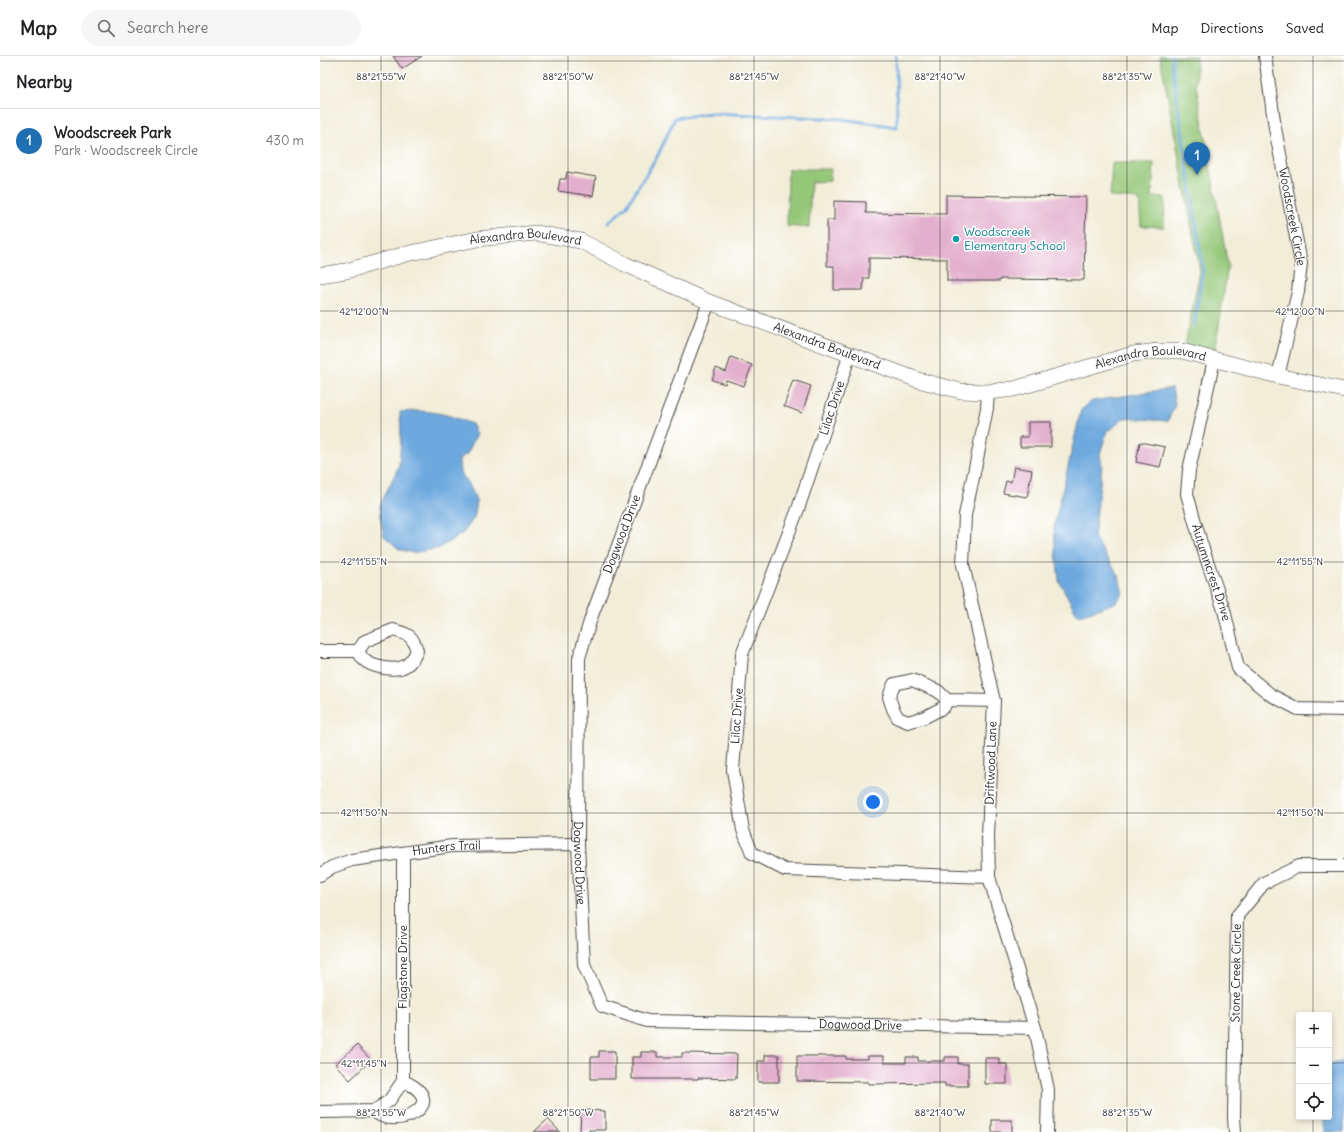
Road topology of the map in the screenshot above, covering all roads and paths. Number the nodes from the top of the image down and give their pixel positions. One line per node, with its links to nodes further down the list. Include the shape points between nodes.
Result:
1 (1265, 56): 6 (street, Woodscreek Circle, via 1301,263 1298,292)
2 (320, 275): 3 (street, Alexandra Boulevard, via 477,239 536,233 581,241)
3 (709, 302): 4 (street, Alexandra Boulevard); 14 (street, Dogwood Drive, via 591,618 579,658)
4 (850, 354): 8 (street, Alexandra Boulevard, via 918,380 961,391); 18 (street, Lilac Drive, via 798,509 742,654 733,770 743,830 752,853 785,870)
5 (1214, 360): 6 (street, Alexandra Boulevard); 8 (street, Alexandra Boulevard, via 1182,351 1158,350 1133,354 1014,389); 13 (street, Autumncrest Drive, via 1189,470 1188,494 1201,543 1224,610 1238,668 1271,695 1298,709)
6 (1278, 376): 7 (street, Alexandra Boulevard)
7 (1344, 390)
8 (988, 392): 12 (street, Driftwood Lane, via 965,514 963,565)
9 (358, 650): 10 (street)
10 (320, 651)
11 (947, 700): 11 (street, via 938,691 912,680 894,684 889,697 898,718 908,722 925,718 944,707); 12 (street)
12 (994, 701): 18 (street, Driftwood Lane, via 988,836)
13 (1344, 710)
14 (578, 844): 15 (street, Hunters Trail, via 452,846); 19 (street, Dogwood Drive, via 584,965 602,1006 647,1021)
15 (404, 853): 17 (street, Hunters Trail, via 352,860 332,867); 20 (street, Flagstone Drive)
16 (1344, 866): 26 (street, Stone Creek Circle, via 1299,866 1264,883 1237,916)
17 (320, 875)
18 (989, 877): 19 (street, Driftwood Lane)
19 (1035, 1028): 25 (street, Driftwood Lane, via 1048,1090)
20 (403, 1081): 21 (street, via 389,1100); 24 (street, via 417,1089 423,1103 419,1119)
21 (374, 1111): 22 (street); 23 (street, via 378,1120)
22 (320, 1112)
23 (392, 1129)
24 (407, 1129)
25 (1048, 1132)
26 (1235, 1132)

